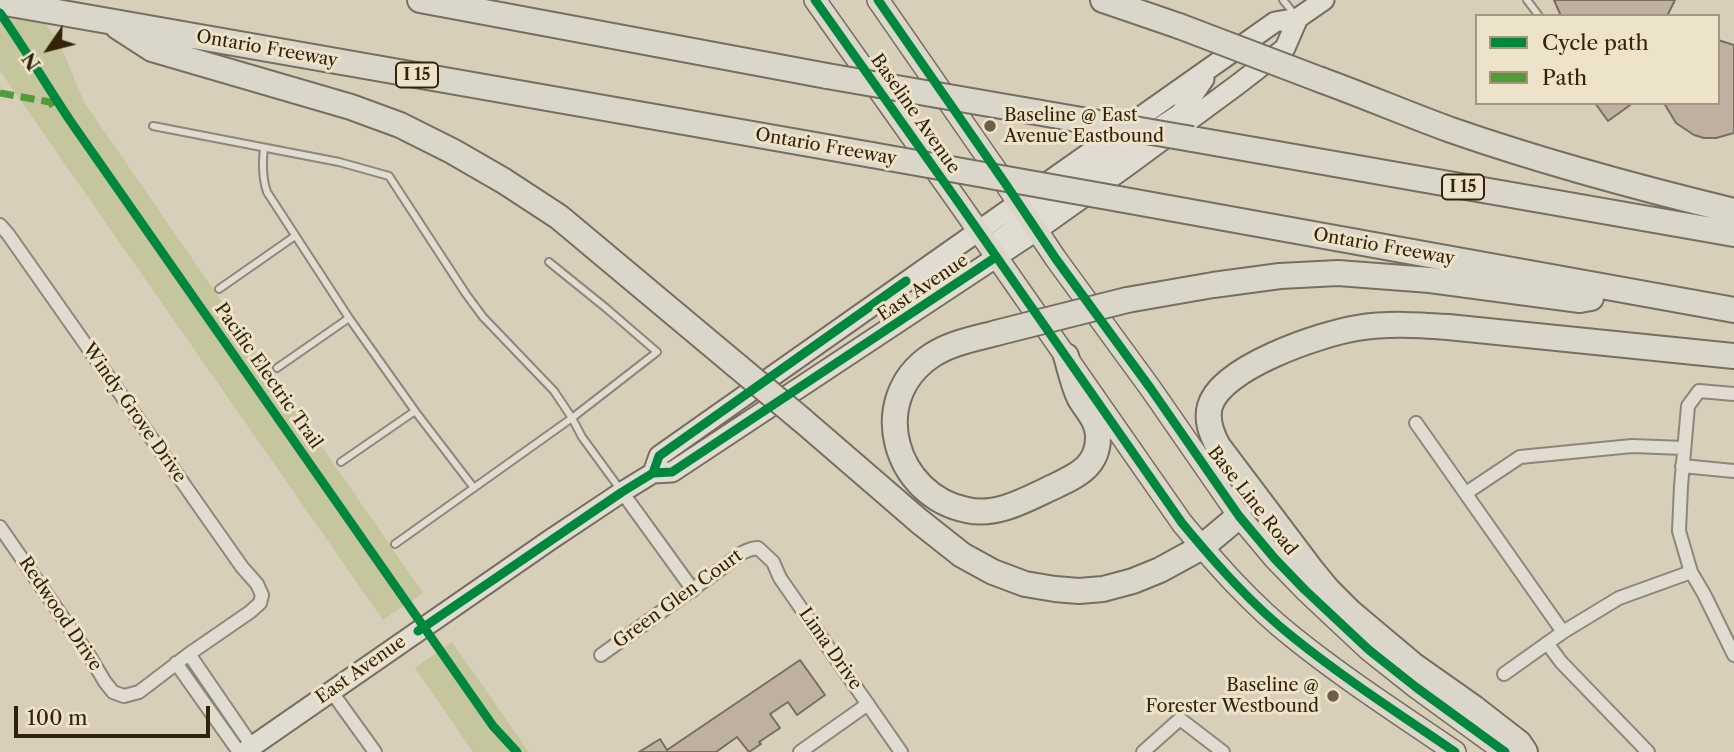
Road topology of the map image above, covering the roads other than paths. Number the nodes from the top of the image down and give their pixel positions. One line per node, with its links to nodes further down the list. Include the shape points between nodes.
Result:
1 (420, 0): 15 (highway, I 15, bridge)
2 (815, 0): 17 (main road, Baseline Avenue)
3 (878, 0): 13 (main road, Baseline Avenue)
4 (1103, 0): 12 (highway, bridge, via 1451,130)
5 (1283, 0): 8 (lane)
6 (1324, 0): 8 (main road, East Avenue)
7 (0, 2): 9 (highway, Ontario Freeway / I 15)
8 (1298, 18): 13 (main road, East Avenue, via 1275,22 1213,67); 13 (main road, East Avenue, via 1285,48 1237,85)
9 (108, 21): 20 (highway, Ontario Freeway / I 15, bridge); 41 (highway, bridge, via 152,49 400,125 504,181 559,217 962,555 993,572 1055,589 1103,589 1160,570)
10 (153, 126): 11 (lane)
11 (264, 148): 16 (lane, via 263,181); 28 (lane, via 389,176 483,317 554,391)
12 (1734, 211)
13 (1027, 217): 17 (main road, East Avenue); 17 (main road, East Avenue); 38 (main road, Base Line Road)
14 (0, 225): 47 (street, Windy Grove Drive, via 262,595 250,612)
15 (1734, 234)
16 (295, 236): 19 (lane); 22 (lane)
17 (988, 245): 23 (main road); 34 (main road, East Avenue, via 672,472); 34 (main road, East Avenue, via 659,456)
18 (549, 262): 28 (lane, via 657,352)
19 (219, 289)
20 (1626, 292): 21 (highway, Ontario Freeway / I 15); 23 (highway, bridge, via 1580,300 1430,279 1338,273 1280,276 1127,300 996,333 948,346 930,356 906,382 897,402 895,438 917,482 951,505 981,511 1025,500 1087,467 1098,431 1079,397)
21 (1734, 310)
22 (349, 318): 25 (lane); 27 (lane)
23 (1066, 356): 41 (main road)
24 (1734, 356): 62 (highway, via 1472,329 1387,325 1298,344 1247,369 1213,398 1208,421 1212,436 1328,590 1386,644 1519,743)
25 (277, 368)
26 (1734, 394): 30 (street, via 1699,391 1688,406)
27 (415, 411): 31 (lane); 35 (lane)
28 (572, 418): 35 (lane); 36 (lane)
29 (1416, 423): 37 (street)
30 (1684, 448): 32 (street); 37 (street, via 1632,446 1520,457)
31 (341, 462)
32 (1682, 466): 33 (street); 43 (street, via 1679,531)
33 (1734, 471)
34 (653, 473): 36 (main road, East Avenue)
35 (474, 488): 40 (lane)
36 (622, 492): 44 (street); 52 (main road, East Avenue)
37 (1466, 493): 45 (street)
38 (1239, 516): 41 (highway); 61 (main road, Base Line Road, via 1275,559 1353,636)
39 (0, 527): 50 (street, Redwood Drive, via 113,692 124,696 139,692)
40 (395, 544)
41 (1202, 547): 60 (main road, via 1292,637)
42 (758, 548): 44 (street, Green Glen Court, via 741,553); 53 (street, Lima Drive, via 773,562)
43 (1691, 572): 45 (street, via 1619,598); 49 (street)
44 (693, 590): 48 (street, Green Glen Court)
45 (1563, 632): 46 (street)
46 (1547, 643): 51 (street); 63 (street)
47 (189, 654): 50 (street); 54 (street)
48 (601, 654)
49 (1734, 655)
50 (176, 663): 54 (street)
51 (1504, 674)
52 (331, 691): 54 (main road, East Avenue); 55 (street)
53 (868, 704): 56 (street); 57 (street, Lima Drive)
54 (245, 750)
55 (374, 752)
56 (800, 752)
57 (901, 752)
58 (1143, 752): 59 (street, via 1180,719)
59 (1223, 752)
60 (1455, 752)
61 (1505, 752)
62 (1524, 752)
63 (1648, 752)

